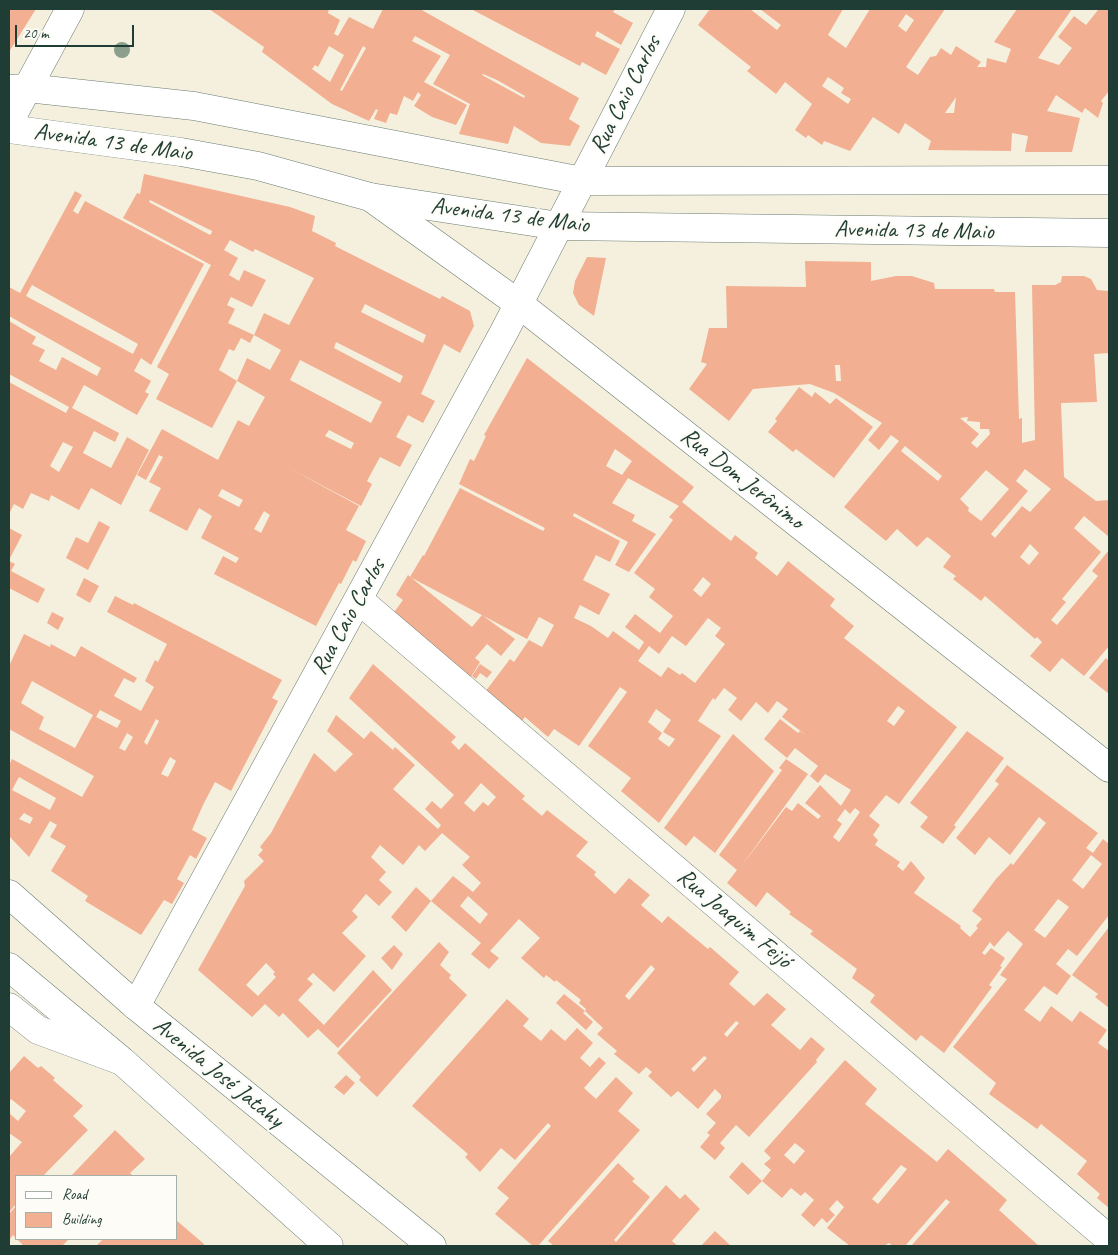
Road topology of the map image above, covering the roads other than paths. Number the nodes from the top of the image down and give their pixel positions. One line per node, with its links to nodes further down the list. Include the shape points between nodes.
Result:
1 (70, 9): 3 (street)
2 (671, 9): 7 (street, Rua Caio Carlos)
3 (18, 88): 4 (street); 7 (street, Avenida 13 de Maio, via 194,106)
4 (9, 122)
5 (9, 129): 8 (street, Avenida 13 de Maio, via 181,152 258,166)
6 (1109, 180): 7 (street, Avenida 13 de Maio)
7 (582, 181): 9 (street, Rua Caio Carlos)
8 (370, 197): 9 (street, Avenida 13 de Maio); 11 (street, Rua Dom Jerônimo)
9 (558, 226): 10 (street, Avenida 13 de Maio); 11 (street, Rua Caio Carlos)
10 (1109, 233)
11 (519, 304): 12 (street, Rua Caio Carlos); 13 (street, Rua Dom Jerônimo)
12 (359, 600): 16 (street, Rua Caio Carlos); 19 (street, Rua Joaquim Feijó)
13 (1109, 768)
14 (9, 894): 16 (street, Avenida José Jatahy)
15 (9, 967): 18 (street)
16 (136, 1006): 21 (street, Avenida José Jatahy)
17 (9, 1007): 18 (street, via 38,1030)
18 (122, 1061): 20 (street)
19 (1109, 1238)
20 (329, 1246)
21 (432, 1246)

